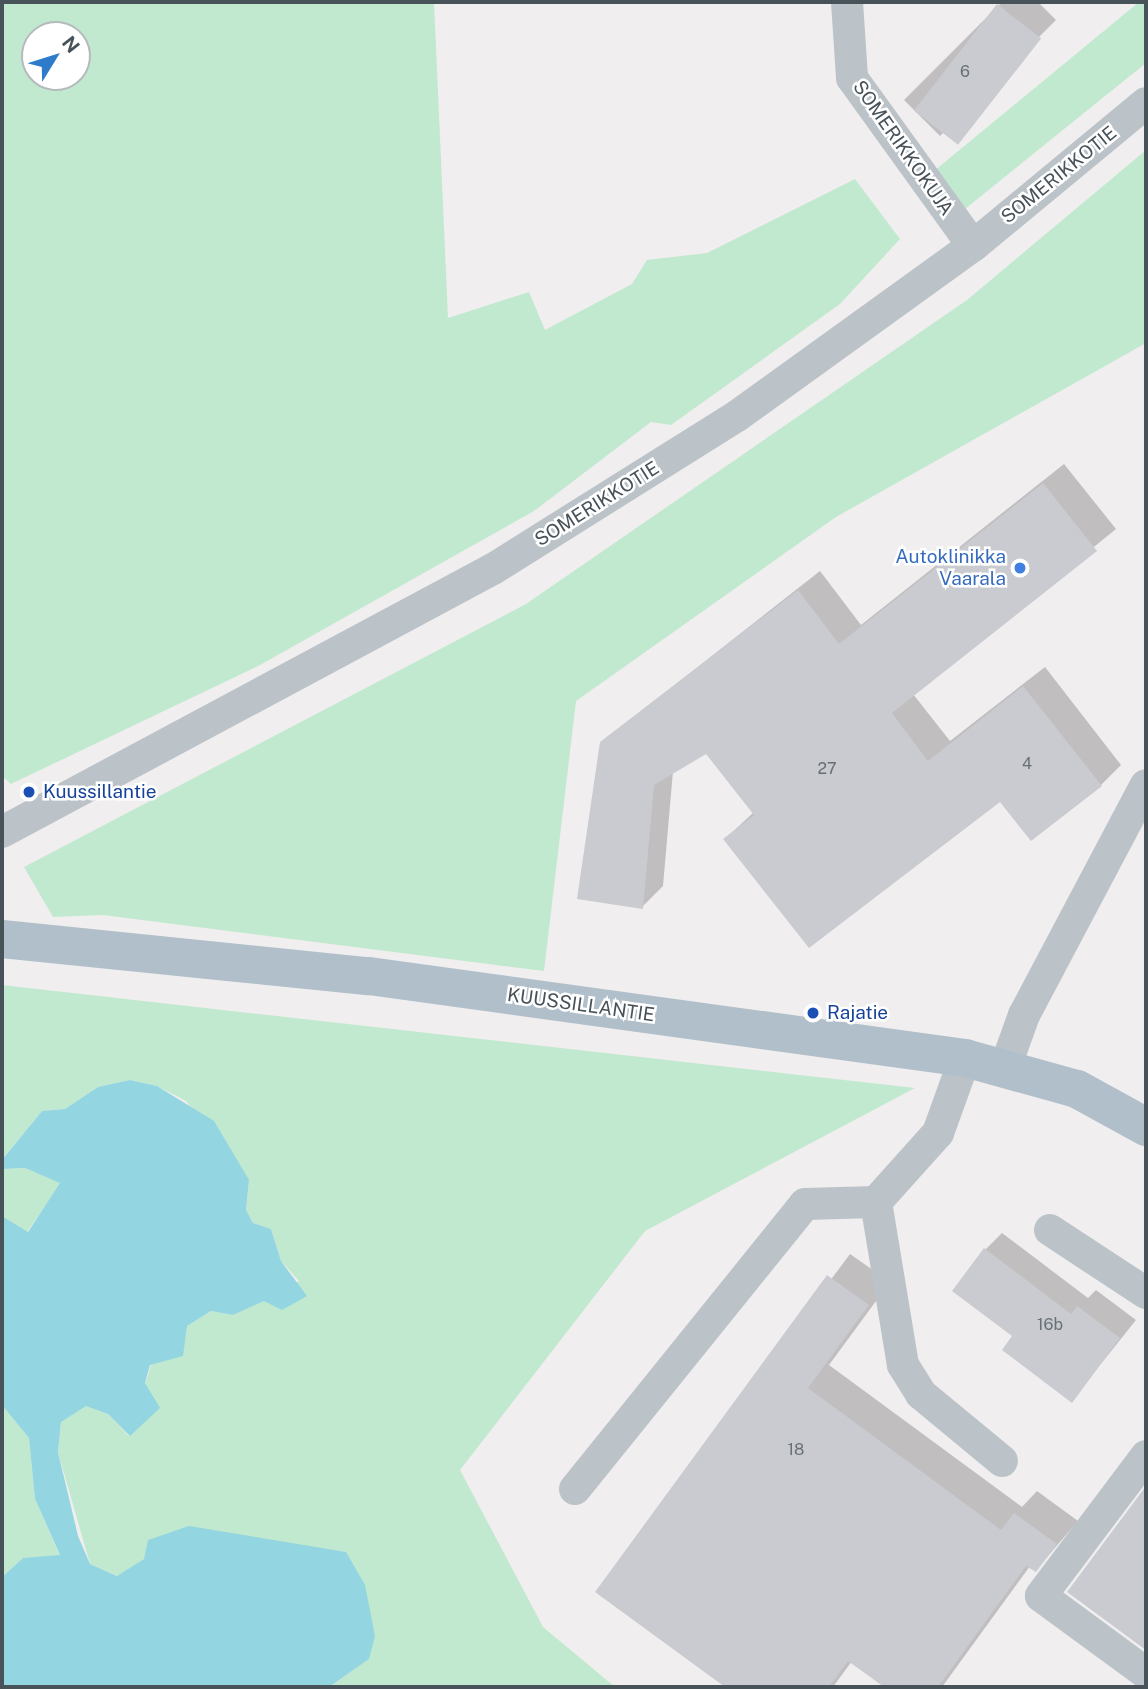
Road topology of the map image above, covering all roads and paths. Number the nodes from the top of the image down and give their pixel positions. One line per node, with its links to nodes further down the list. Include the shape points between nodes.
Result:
1 (847, 2): 3 (street, SOMERIKKOKUJA, via 852,78)
2 (1146, 103): 3 (street, SOMERIKKOTIE)
3 (973, 246): 5 (street, SOMERIKKOTIE, via 737,416 494,569)
4 (1146, 785): 8 (street, via 1024,1015)
5 (2, 832)
6 (2, 939): 7 (main road, KUUSSILLANTIE, via 369,976)
7 (965, 1058): 8 (main road, KUUSSILLANTIE); 10 (street, via 938,1133)
8 (1006, 1065): 9 (main road, KUUSSILLANTIE, via 1077,1089)
9 (1146, 1127)
10 (876, 1202): 14 (street, via 903,1365 921,1394); 15 (street, via 805,1204)
11 (1050, 1230): 12 (street)
12 (1146, 1293)
13 (1146, 1456): 16 (street, via 1041,1596)
14 (1002, 1461)
15 (575, 1489)
16 (1146, 1673)

